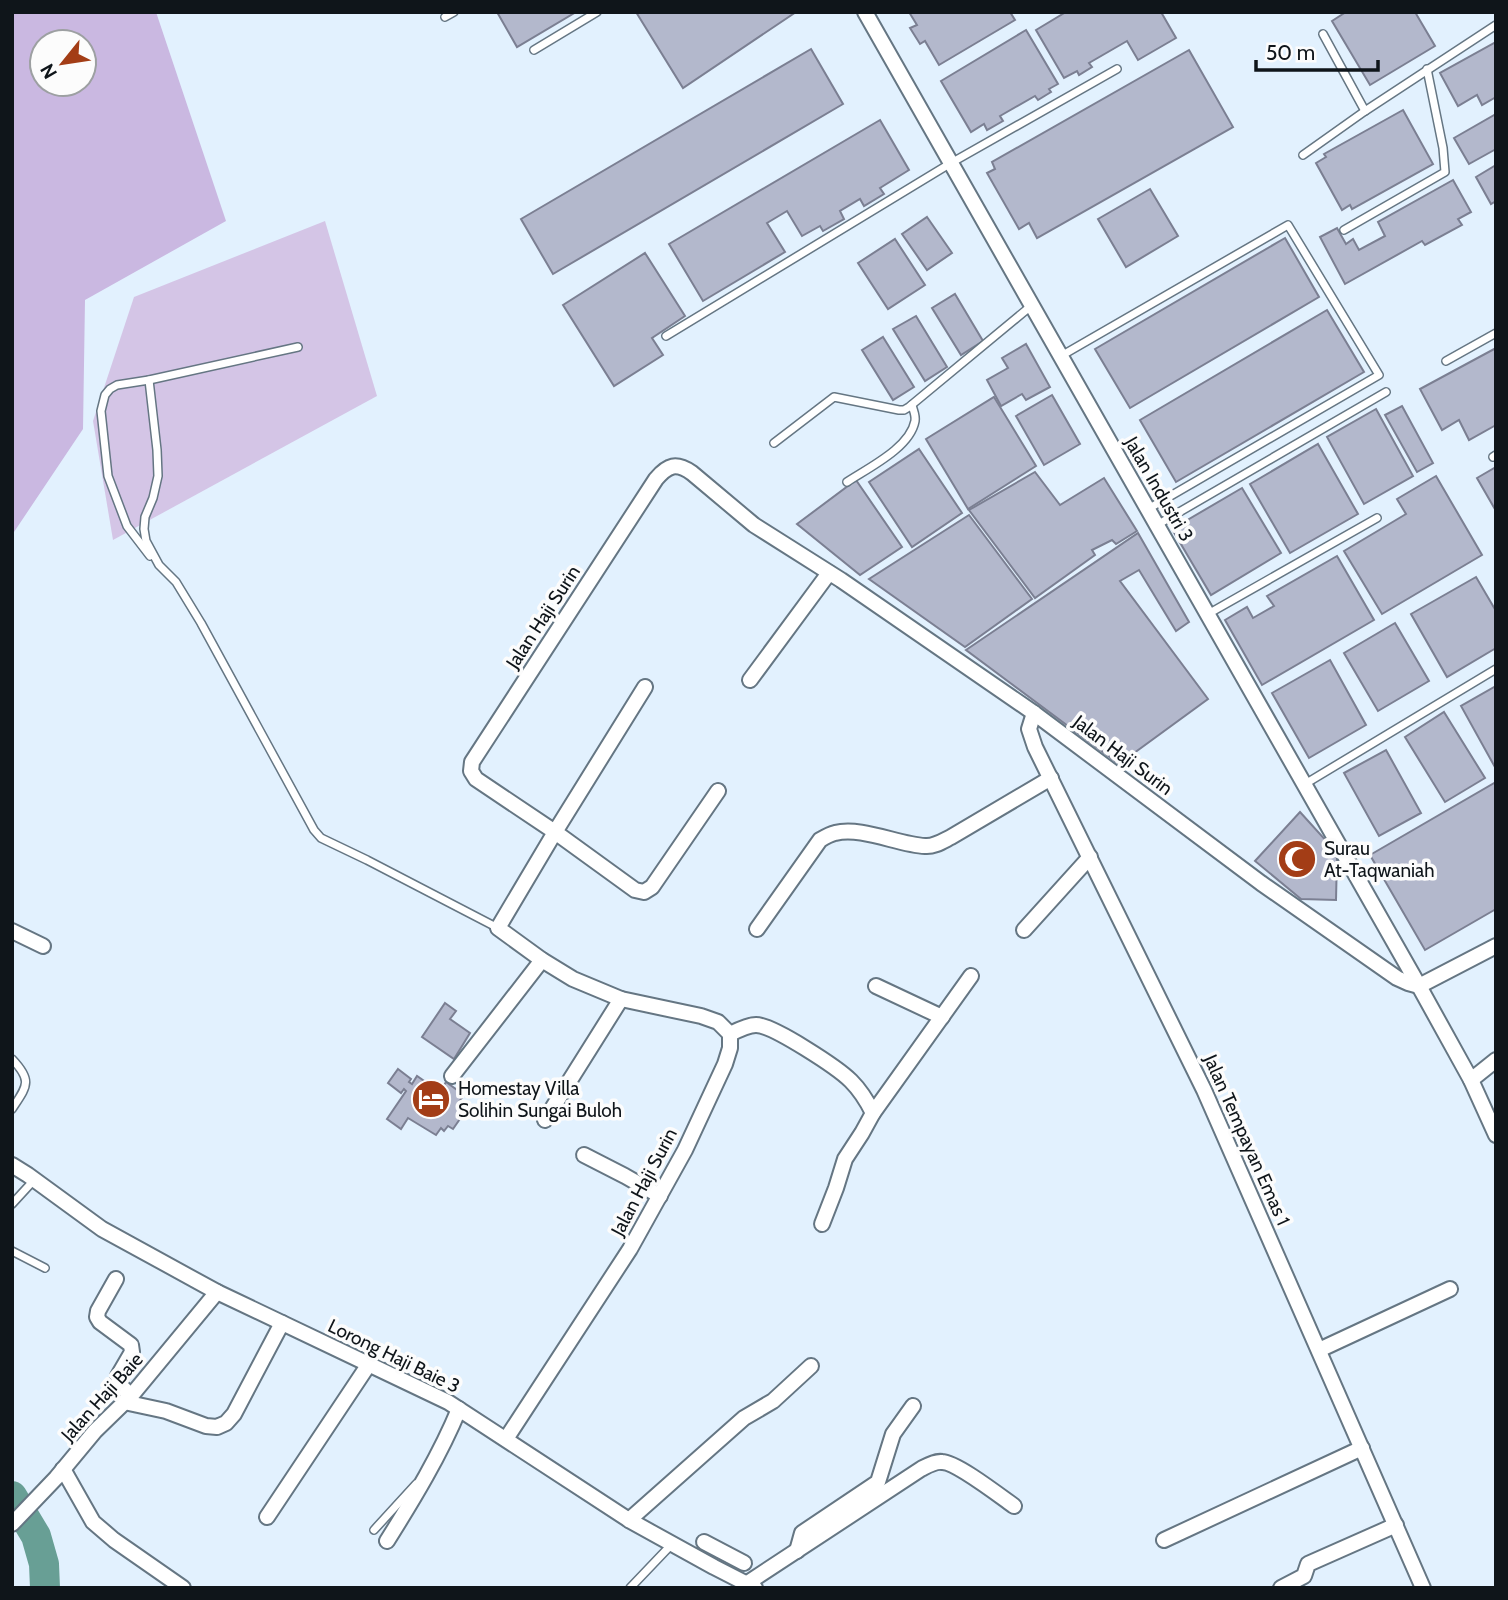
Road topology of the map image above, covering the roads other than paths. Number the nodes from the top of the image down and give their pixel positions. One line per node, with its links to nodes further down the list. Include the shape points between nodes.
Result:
1 (454, 12): 4 (lane)
2 (597, 12): 7 (lane)
3 (865, 12): 12 (street, Jalan Industri 3)
4 (445, 17)
5 (1496, 25): 9 (lane)
6 (1323, 34): 10 (lane)
7 (534, 50)
8 (1117, 69): 12 (lane)
9 (1427, 69): 10 (lane); 13 (lane, via 1445,173)
10 (1365, 111): 11 (lane)
11 (1303, 155)
12 (951, 163): 14 (street, Jalan Industri 3); 16 (lane)
13 (1344, 230)
14 (1032, 306): 18 (street, Jalan Industri 3); 22 (lane)
15 (1496, 332): 19 (lane)
16 (666, 336)
17 (298, 347): 20 (lane)
18 (1061, 356): 25 (street, Jalan Industri 3); 25 (lane, via 1288,225 1379,375)
19 (1446, 361)
20 (149, 380): 28 (lane, via 158,476 144,528); 28 (lane, via 110,389 101,411 108,476 116,500 127,526)
21 (1385, 392): 27 (lane)
22 (912, 405): 23 (lane, via 899,410 834,397); 24 (lane, via 916,418 903,444)
23 (774, 443)
24 (847, 482)
25 (1148, 509): 27 (street, Jalan Industri 3)
26 (1377, 518): 30 (lane)
27 (1157, 525): 30 (street, Jalan Industri 3)
28 (159, 565): 40 (lane, via 176,582 201,623 321,838)
29 (830, 573): 32 (street); 34 (street, Jalan Haji Surin); 38 (street, Jalan Haji Surin, via 754,525 683,467 663,471 471,767 472,776)
30 (1208, 614): 36 (street, Jalan Industri 3)
31 (1496, 670): 36 (lane)
32 (750, 680)
33 (645, 687): 38 (street)
34 (1034, 713): 35 (street, Jalan Tempayan Emas 1, via 1030,734); 49 (street, Jalan Haji Surin, via 1261,883 1397,978)
35 (1051, 778): 39 (street, Jalan Tempayan Emas 1); 41 (street, via 951,837 927,846 847,831 820,840)
36 (1305, 784): 49 (street, Jalan Industri 3)
37 (718, 791): 38 (street, via 644,892)
38 (555, 832): 40 (street)
39 (1090, 857): 42 (street); 73 (street, Jalan Tempayan Emas 1, via 1204,1090)
40 (498, 928): 46 (street)
41 (757, 929)
42 (1024, 930)
43 (12, 932): 44 (street)
44 (43, 946)
45 (1496, 946): 49 (street)
46 (542, 960): 50 (street); 55 (street)
47 (971, 976): 51 (street)
48 (876, 986): 51 (street)
49 (1419, 986): 56 (street, Jalan Industri 3)
50 (621, 999): 52 (street, via 701,1016 718,1022); 59 (street)
51 (942, 1017): 58 (street)
52 (730, 1034): 58 (street, via 757,1024 765,1026 836,1067); 64 (street, Jalan Haji Surin, via 725,1064)
53 (12, 1059): 57 (lane, via 26,1078)
54 (1496, 1060): 56 (street)
55 (452, 1076)
56 (1471, 1080): 60 (street, Jalan Industri 3)
57 (12, 1109)
58 (873, 1112): 66 (street, via 845,1159)
59 (545, 1120)
60 (1496, 1135)
61 (584, 1156): 64 (street)
62 (12, 1165): 63 (street, Lorong Haji Baie 3)
63 (35, 1179): 65 (lane); 71 (street, Lorong Haji Baie 3, via 102,1229)
64 (660, 1196): 79 (street, Jalan Haji Surin, via 630,1250)
65 (12, 1204)
66 (822, 1224)
67 (12, 1251): 68 (lane)
68 (45, 1268)
69 (116, 1279): 76 (street, via 97,1317 133,1348 118,1376)
70 (1450, 1289): 73 (street)
71 (217, 1292): 72 (street, Lorong Haji Baie 3); 76 (street, Jalan Haji Baie)
72 (282, 1322): 74 (street, Lorong Haji Baie 3); 76 (street, via 226,1423 206,1426)
73 (1319, 1350): 80 (street, Jalan Tempayan Emas 1)
74 (369, 1364): 78 (street, Lorong Haji Baie 3); 84 (street)
75 (811, 1366): 85 (street, via 773,1401 744,1418)
76 (127, 1399): 81 (street, Jalan Haji Baie)
77 (913, 1406): 93 (street, via 893,1434 877,1482 802,1533)
78 (459, 1409): 79 (street, Lorong Haji Baie 3); 82 (street)
79 (506, 1439): 85 (street, Lorong Haji Baie 3)
80 (1362, 1448): 87 (street, Jalan Tempayan Emas 1); 89 (street)
81 (60, 1474): 86 (street, Jalan Haji Baie); 98 (street, via 93,1522)
82 (427, 1474): 88 (lane); 90 (street)
83 (1014, 1506): 93 (street, via 954,1466 932,1464)
84 (267, 1517)
85 (629, 1520): 92 (street, Lorong Haji Baie 3)
86 (12, 1524)
87 (1396, 1525): 100 (street, via 1308,1564 1304,1576); 101 (street, Jalan Tempayan Emas 1)
88 (374, 1530)
89 (1164, 1540)
90 (387, 1541)
91 (704, 1542): 94 (street)
92 (673, 1544): 96 (street, Lorong Haji Baie 3); 99 (lane)
93 (797, 1551): 97 (street)
94 (724, 1553): 95 (street); 96 (street)
95 (744, 1563)
96 (714, 1567): 97 (street, Lorong Haji Baie 3)
97 (751, 1586)
98 (183, 1588)
99 (630, 1588)
100 (1281, 1588)
101 (1423, 1588)

